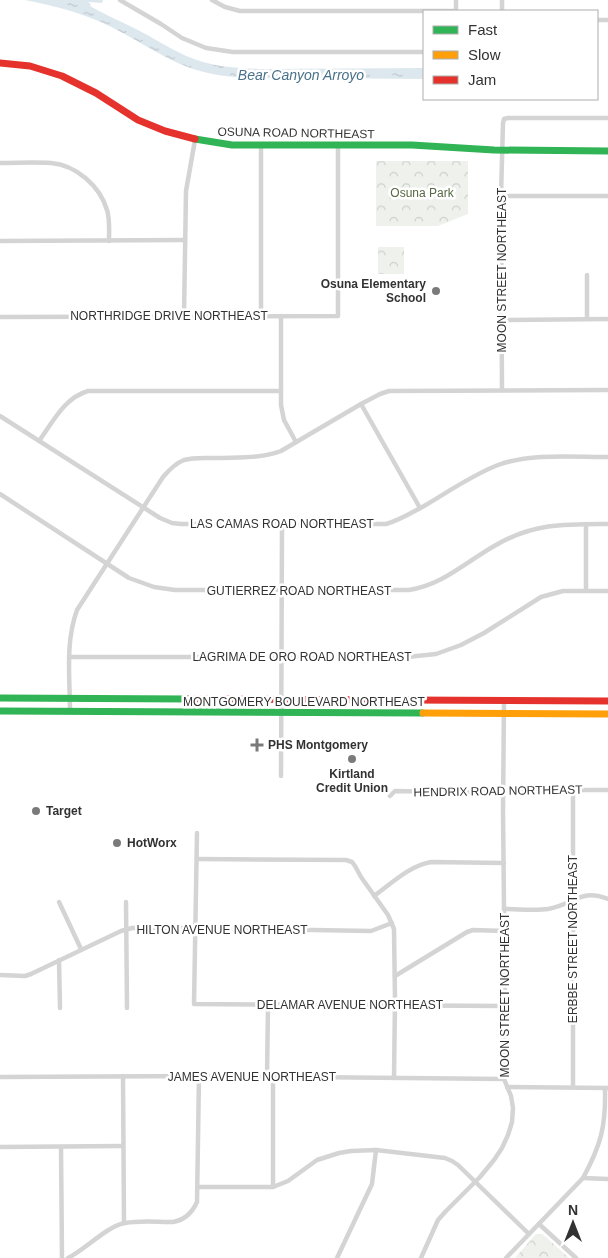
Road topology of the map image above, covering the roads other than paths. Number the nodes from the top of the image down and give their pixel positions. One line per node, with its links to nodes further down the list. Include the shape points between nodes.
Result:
1 (120, 0): 4 (street, via 182,38 206,48 233,52)
2 (212, 0): 3 (street, via 240,11)
3 (423, 11)
4 (423, 52)
5 (0, 63): 7 (main road, OSUNA ROAD NORTHEAST, via 56,74 80,84 145,123)
6 (608, 118): 10 (street, MOON STREET NORTHEAST, via 504,119)
7 (195, 140): 8 (main road, OSUNA ROAD NORTHEAST); 15 (street, via 186,191)
8 (262, 145): 9 (main road, OSUNA ROAD NORTHEAST); 21 (street)
9 (338, 145): 10 (main road, OSUNA ROAD NORTHEAST); 22 (street, NORTHRIDGE DRIVE NORTHEAST, via 338,316)
10 (502, 151): 11 (main road, OSUNA ROAD NORTHEAST); 13 (street, MOON STREET NORTHEAST)
11 (608, 151)
12 (0, 163): 17 (street, via 52,163 79,173 97,190 107,210)
13 (501, 196): 14 (street); 25 (street, MOON STREET NORTHEAST)
14 (608, 196)
15 (185, 240): 17 (street); 20 (street)
16 (0, 241): 17 (street)
17 (109, 241)
18 (587, 275): 23 (street)
19 (0, 316): 20 (street, NORTHRIDGE DRIVE NORTHEAST)
20 (184, 316): 21 (street, NORTHRIDGE DRIVE NORTHEAST)
21 (261, 316): 22 (street, NORTHRIDGE DRIVE NORTHEAST)
22 (281, 316): 28 (street)
23 (587, 319): 24 (street); 25 (street)
24 (608, 319)
25 (502, 320): 26 (street, MOON STREET NORTHEAST)
26 (502, 390): 27 (street); 29 (street, via 389,391)
27 (608, 390)
28 (281, 391): 31 (street, via 88,391 65,404); 32 (street, via 282,413)
29 (361, 404): 32 (street); 36 (street)
30 (0, 416): 31 (street, LAS CAMAS ROAD NORTHEAST)
31 (39, 441): 35 (street, LAS CAMAS ROAD NORTHEAST)
32 (296, 442): 35 (street, via 281,451 260,457 183,461 163,476)
33 (608, 457): 36 (street, LAS CAMAS ROAD NORTHEAST, via 516,460 484,471)
34 (0, 494): 40 (street, GUTIERREZ ROAD NORTHEAST)
35 (143, 508): 39 (street, LAS CAMAS ROAD NORTHEAST, via 160,518 181,524); 40 (street)
36 (420, 508): 39 (street, LAS CAMAS ROAD NORTHEAST, via 386,524)
37 (586, 524): 38 (street, GUTIERREZ ROAD NORTHEAST); 41 (street, GUTIERREZ ROAD NORTHEAST, via 557,524 520,534 438,581 419,588 398,591); 42 (street)
38 (608, 524)
39 (282, 525): 41 (street)
40 (106, 563): 41 (street, GUTIERREZ ROAD NORTHEAST, via 129,578 165,589); 44 (street, via 72,623)
41 (281, 591): 45 (street)
42 (586, 591): 43 (street, LAGRIMA DE ORO ROAD NORTHEAST); 45 (street, LAGRIMA DE ORO ROAD NORTHEAST, via 564,591 542,597 472,639 436,654)
43 (608, 591)
44 (70, 658): 45 (street, LAGRIMA DE ORO ROAD NORTHEAST); 47 (street)
45 (281, 658): 48 (street)
46 (0, 698): 47 (main road, MONTGOMERY BOULEVARD NORTHEAST)
47 (70, 698): 48 (main road, MONTGOMERY BOULEVARD NORTHEAST); 52 (street)
48 (281, 700): 49 (main road, MONTGOMERY BOULEVARD NORTHEAST); 53 (street)
49 (504, 701): 50 (main road, MONTGOMERY BOULEVARD NORTHEAST); 54 (street, MOON STREET NORTHEAST)
50 (608, 701)
51 (0, 711): 52 (main road, MONTGOMERY BOULEVARD NORTHEAST)
52 (70, 712): 53 (main road, MONTGOMERY BOULEVARD NORTHEAST)
53 (281, 713): 54 (main road, MONTGOMERY BOULEVARD NORTHEAST); 56 (street)
54 (504, 714): 55 (main road, MONTGOMERY BOULEVARD NORTHEAST); 59 (street, MOON STREET NORTHEAST)
55 (608, 714)
56 (281, 776)
57 (573, 790): 58 (street, HENDRIX ROAD NORTHEAST); 59 (street, HENDRIX ROAD NORTHEAST); 65 (street, ERBBE STREET NORTHEAST)
58 (608, 790)
59 (503, 791): 60 (street, HENDRIX ROAD NORTHEAST, via 395,791); 63 (street, MOON STREET NORTHEAST)
60 (390, 796)
61 (197, 833): 62 (street)
62 (197, 859): 64 (street, via 346,860 356,866); 71 (street)
63 (504, 863): 64 (street, via 420,864); 69 (street, MOON STREET NORTHEAST)
64 (374, 896): 70 (street)
65 (574, 899): 66 (street, via 589,895); 69 (street, via 547,909); 91 (street, ERBBE STREET NORTHEAST)
66 (608, 899)
67 (59, 902): 74 (street)
68 (126, 902): 72 (street)
69 (504, 909): 73 (street, MOON STREET NORTHEAST)
70 (392, 923): 71 (street, HILTON AVENUE NORTHEAST, via 372,931); 77 (street)
71 (195, 928): 72 (street, HILTON AVENUE NORTHEAST); 78 (street, DELAMAR AVENUE NORTHEAST, via 194,1004)
72 (127, 929): 74 (street, HILTON AVENUE NORTHEAST); 82 (street)
73 (504, 931): 77 (street, via 467,932); 80 (street, MOON STREET NORTHEAST)
74 (81, 949): 75 (street, HILTON AVENUE NORTHEAST)
75 (60, 960): 76 (street, HILTON AVENUE NORTHEAST, via 25,976); 81 (street)
76 (0, 975)
77 (395, 976): 79 (street)
78 (268, 1005): 79 (street, DELAMAR AVENUE NORTHEAST); 86 (street)
79 (395, 1006): 80 (street, DELAMAR AVENUE NORTHEAST); 88 (street)
80 (505, 1006): 89 (street, MOON STREET NORTHEAST)
81 (60, 1008)
82 (127, 1008)
83 (123, 1076): 84 (street, JAMES AVENUE NORTHEAST); 85 (street, JAMES AVENUE NORTHEAST); 93 (street)
84 (199, 1076): 86 (street, JAMES AVENUE NORTHEAST); 100 (street)
85 (0, 1077)
86 (267, 1077): 87 (street, JAMES AVENUE NORTHEAST)
87 (273, 1077): 88 (street, JAMES AVENUE NORTHEAST); 101 (street)
88 (394, 1078): 89 (street, JAMES AVENUE NORTHEAST)
89 (504, 1079): 90 (street, MOON STREET NORTHEAST)
90 (507, 1087): 91 (street); 99 (street, MOON STREET NORTHEAST, via 513,1108 508,1135)
91 (573, 1087): 92 (street)
92 (606, 1088): 97 (street, via 603,1131)
93 (123, 1146): 95 (street); 102 (street)
94 (0, 1147): 95 (street)
95 (61, 1147): 105 (street)
96 (376, 1150): 99 (street, via 445,1158); 101 (street, via 327,1156); 107 (street, via 372,1184)
97 (583, 1178): 98 (street); 103 (street)
98 (608, 1179)
99 (476, 1182): 104 (street); 108 (street, MOON STREET NORTHEAST, via 438,1220)
100 (198, 1187): 101 (street); 102 (street, via 198,1202 185,1218 173,1222)
101 (273, 1187)
102 (124, 1223): 106 (street)
103 (539, 1224): 104 (street); 110 (street)
104 (529, 1234): 109 (street)
105 (62, 1258)
106 (68, 1258)
107 (337, 1258)
108 (421, 1258)
109 (506, 1258)
110 (576, 1258)

